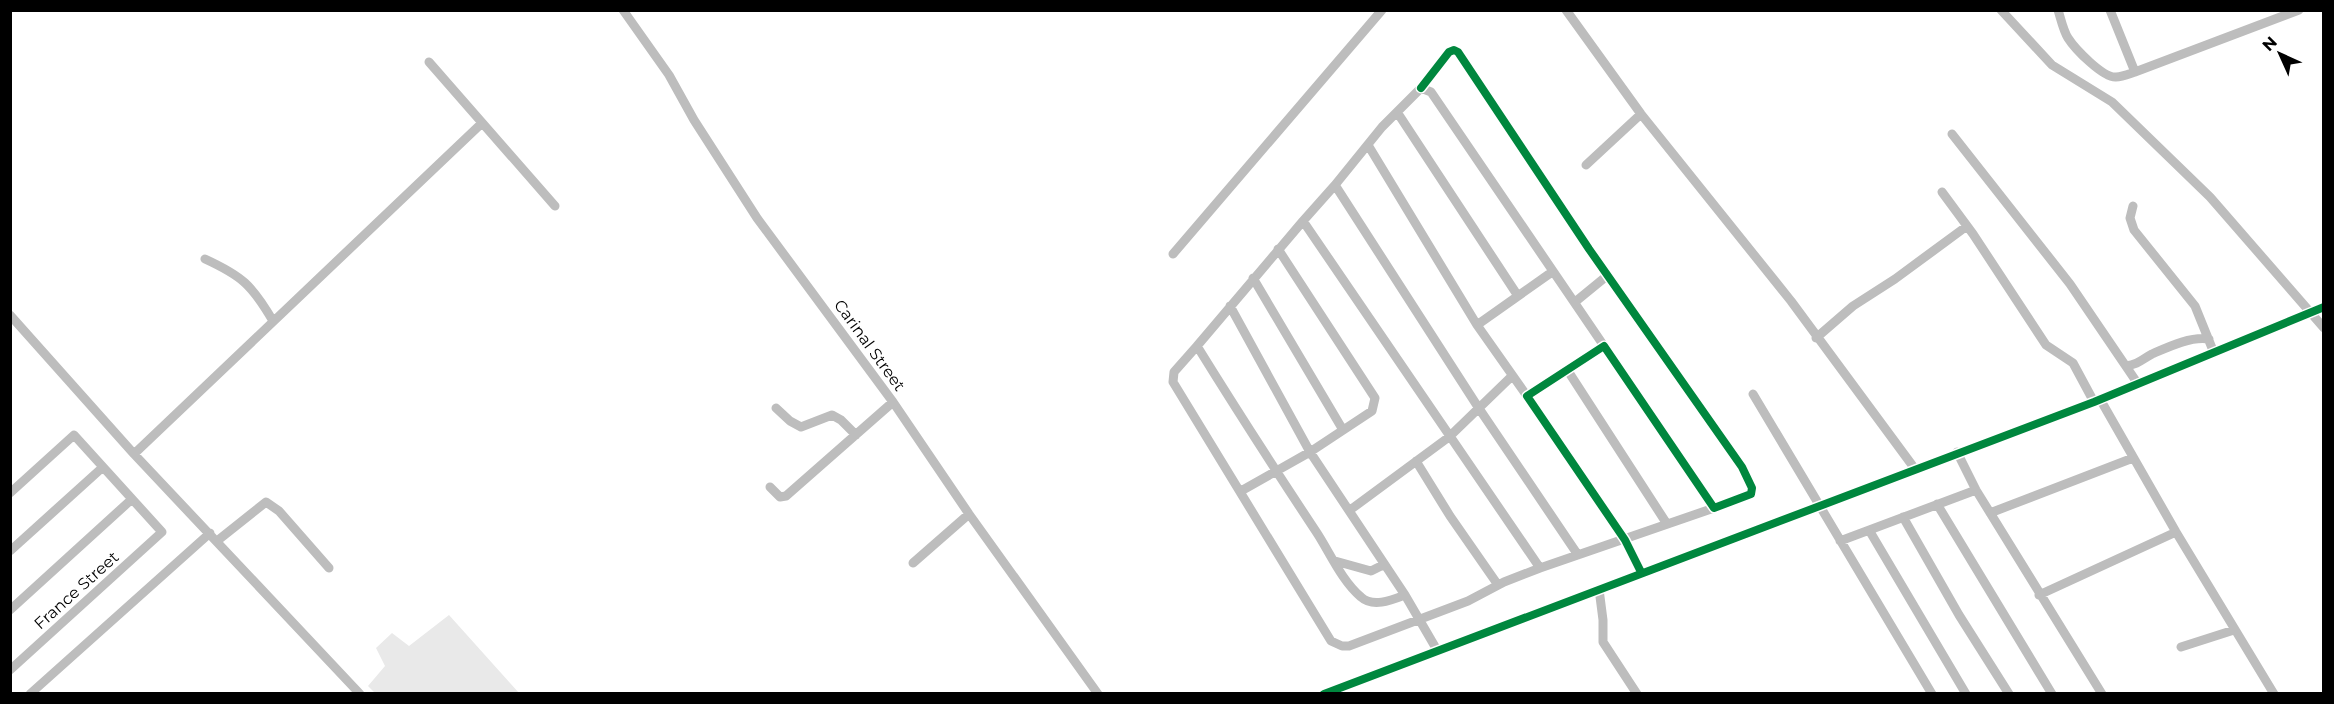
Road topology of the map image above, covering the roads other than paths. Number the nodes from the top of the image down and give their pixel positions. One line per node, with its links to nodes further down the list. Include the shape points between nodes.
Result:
1 (622, 10): 50 (street, Carinal Street, via 669,75 758,218)
2 (1382, 10): 24 (street)
3 (1566, 10): 12 (street)
4 (2001, 10): 33 (street, via 2052,65 2112,102 2202,189)
5 (2058, 10): 9 (street, via 2068,37 2100,70 2116,77)
6 (2110, 10): 9 (street)
7 (2299, 10): 9 (street)
8 (429, 62): 13 (street)
9 (2135, 72)
10 (1421, 88): 11 (street); 26 (street, via 1431,92); 27 (street, via 1449,52 1458,52)
11 (1397, 112): 15 (street); 29 (street)
12 (1641, 114): 16 (street); 38 (street, via 1791,301)
13 (482, 123): 19 (street); 35 (street)
14 (1952, 134): 43 (street, via 2070,284)
15 (1368, 145): 17 (street); 36 (street)
16 (1586, 165)
17 (1335, 185): 21 (street); 51 (street)
18 (1942, 192): 22 (street)
19 (555, 206)
20 (2133, 206): 39 (street, via 2130,218 2134,230 2195,306)
21 (1303, 221): 23 (street); 55 (street)
22 (1967, 226): 38 (street, via 1853,306); 49 (street, via 2046,345 2073,363)
23 (1278, 249): 28 (street); 53 (street, via 1375,398 1372,411)
24 (1173, 254)
25 (205, 259): 35 (street, via 250,286)
26 (1552, 272): 29 (street); 30 (street)
27 (1608, 275): 30 (street); 71 (street, via 1742,467 1752,488 1746,497)
28 (1253, 278): 31 (street); 53 (street)
29 (1518, 296): 36 (street)
30 (1575, 302): 41 (street)
31 (1230, 306): 40 (street); 56 (street)
32 (2324, 307): 33 (street)
33 (2312, 313): 37 (street); 42 (street)
34 (10, 315): 58 (street)
35 (273, 321): 58 (street)
36 (1477, 325): 45 (street)
37 (2324, 328)
38 (1816, 338): 62 (street)
39 (2208, 339): 42 (street); 43 (street, via 2195,338 2150,355 2137,365)
40 (1197, 346): 63 (street); 66 (street, via 1174,372 1173,382)
41 (1604, 346): 44 (street); 71 (street)
42 (2214, 352): 46 (street)
43 (2126, 366): 46 (street)
44 (1568, 370): 48 (street); 76 (street)
45 (1512, 376): 48 (street); 51 (street)
46 (2138, 384): 49 (street)
47 (1753, 394): 70 (street)
48 (1527, 396): 80 (street)
49 (2097, 401): 57 (street); 59 (street)
50 (893, 402): 54 (street); 74 (street, Carinal Street)
51 (1478, 407): 55 (street); 84 (street)
52 (776, 408): 54 (street, via 801,427 836,416)
53 (1343, 430): 56 (street)
54 (856, 435): 64 (street, via 786,496 780,497)
55 (1449, 437): 60 (street); 89 (street)
56 (1310, 452): 63 (street); 72 (street)
57 (1958, 453): 62 (street); 65 (street)
58 (134, 454): 79 (street)
59 (2133, 458): 73 (street); 78 (street)
60 (1416, 461): 72 (street); 91 (street)
61 (103, 467): 67 (street, via 74,435); 68 (street); 83 (street)
62 (1915, 469): 70 (street)
63 (1275, 471): 66 (street); 85 (street)
64 (770, 487)
65 (1976, 490): 69 (street); 73 (street)
66 (1241, 491): 96 (street, via 1331,641 1349,646)
67 (10, 493)
68 (132, 499): 95 (street); 100 (street, France Street, via 162,532)
69 (1937, 504): 75 (street); 109 (street)
70 (1820, 505): 82 (street); 90 (street)
71 (1714, 508): 76 (street)
72 (1350, 510): 87 (street)
73 (1990, 513): 94 (street)
74 (969, 514): 86 (street); 103 (street, Carinal Street)
75 (1903, 517): 77 (street); 108 (street)
76 (1667, 524): 80 (street)
77 (1869, 530): 82 (street); 107 (street)
78 (2176, 532): 94 (street); 97 (street)
79 (210, 533): 81 (street); 101 (street)
80 (1624, 540): 84 (street); 90 (street)
81 (217, 541): 88 (street, via 266,502 279,511); 102 (street)
82 (1840, 541): 106 (street)
83 (10, 551)
84 (1578, 555): 89 (street)
85 (1335, 561): 87 (street, via 1371,570); 93 (street, via 1367,601 1387,602)
86 (913, 563)
87 (1383, 565): 93 (street)
88 (329, 568)
89 (1540, 568): 91 (street)
90 (1641, 572): 92 (street)
91 (1498, 585): 96 (street)
92 (1599, 589): 99 (street); 105 (street, via 1603,642)
93 (1405, 595): 96 (street)
94 (2039, 595): 110 (street)
95 (10, 610)
96 (1420, 620): 99 (street)
97 (2234, 630): 98 (street); 111 (street)
98 (2181, 647)
99 (1437, 651): 104 (street)
100 (10, 670)
101 (30, 693)
102 (360, 693)
103 (1098, 693)
104 (1324, 693)
105 (1637, 693)
106 (1932, 693)
107 (1966, 693)
108 (2009, 693)
109 (2052, 693)
110 (2102, 693)
111 (2274, 693)

